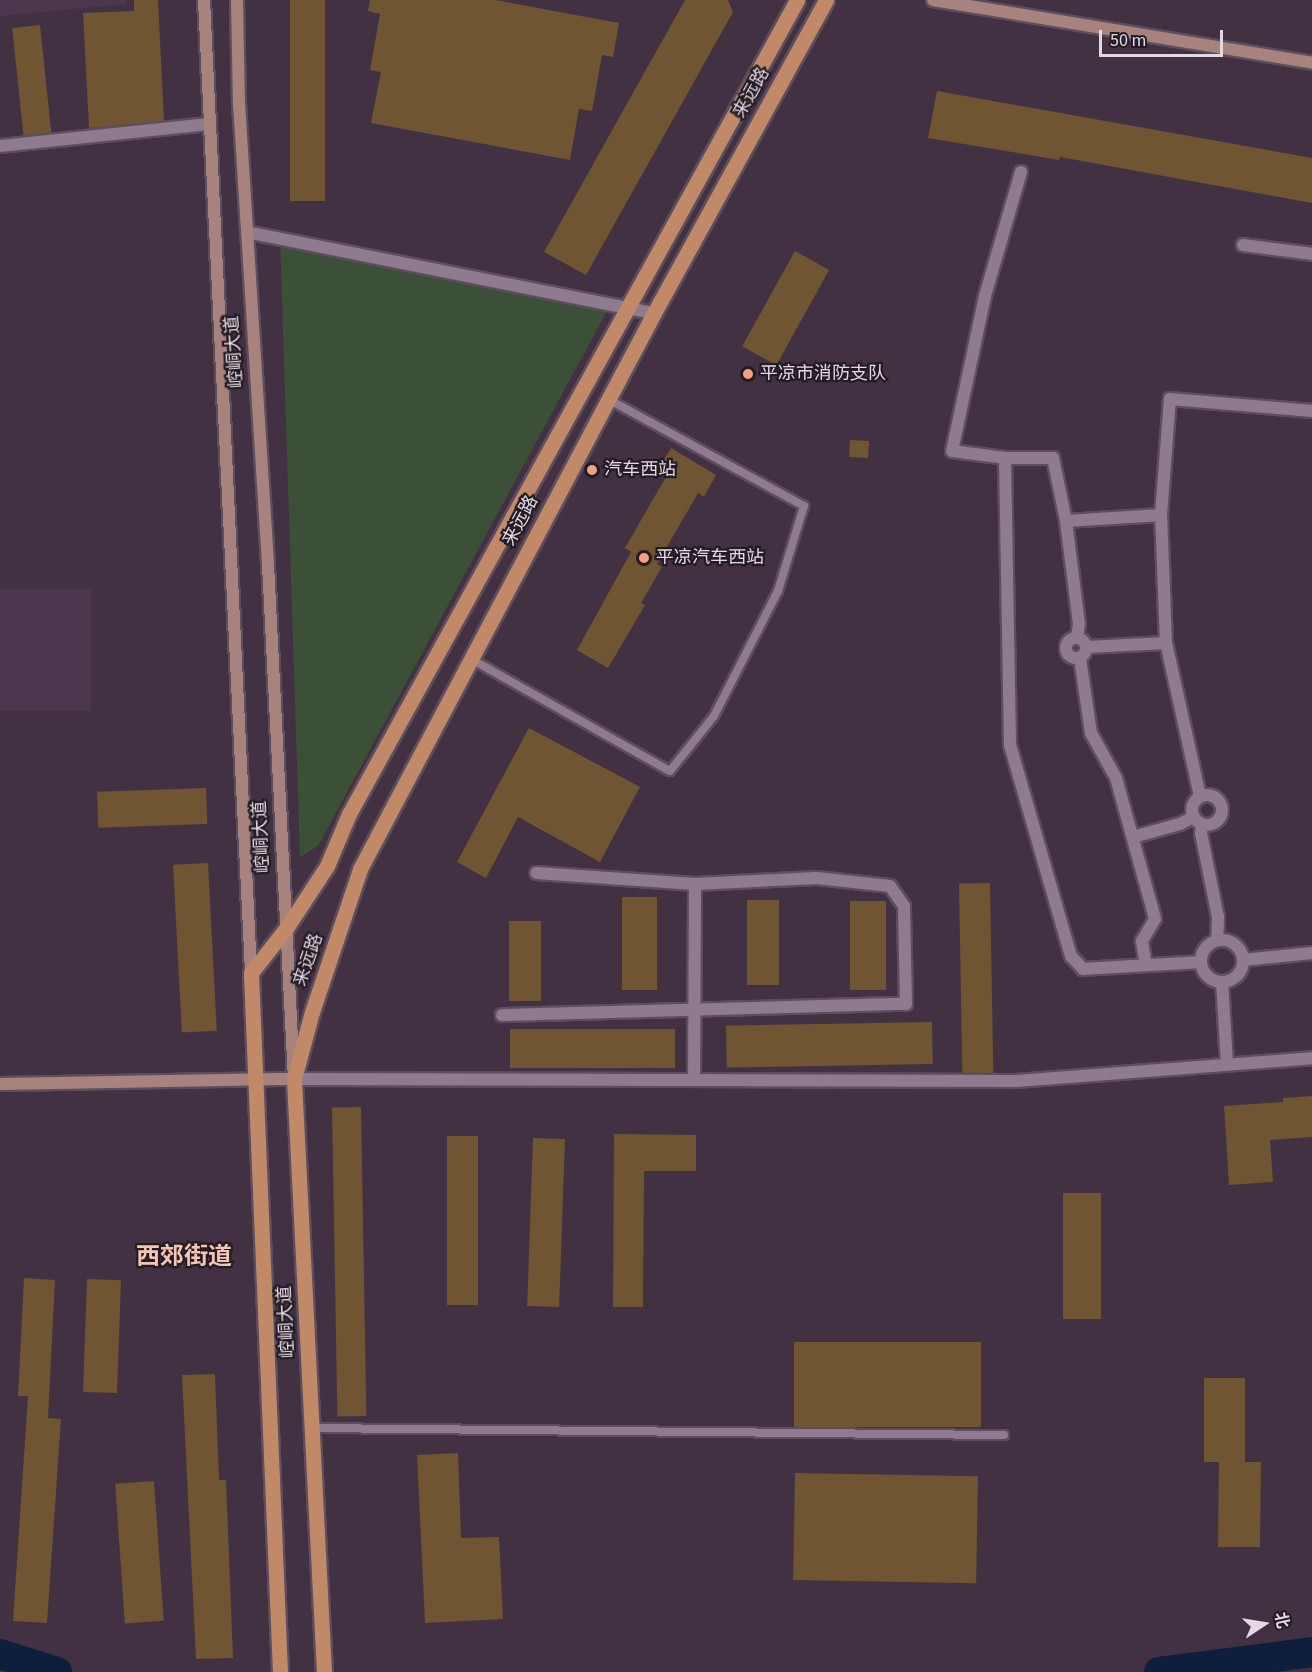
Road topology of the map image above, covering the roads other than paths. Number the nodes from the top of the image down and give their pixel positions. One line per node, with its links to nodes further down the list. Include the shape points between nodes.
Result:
1 (204, 0): 7 (main road, 崆峒大道)
2 (237, 0): 10 (main road, 崆峒大道)
3 (797, 0): 13 (main road, 来远路)
4 (826, 0): 14 (main road, 来远路)
5 (933, 0): 6 (main road)
6 (1312, 63)
7 (210, 124): 8 (street); 34 (main road, 崆峒大道)
8 (0, 146)
9 (1021, 172): 17 (street, via 985,296 952,451)
10 (247, 232): 13 (street); 28 (main road, 崆峒大道)
11 (1243, 245): 12 (street)
12 (1312, 254)
13 (628, 308): 14 (street); 28 (main road, 来远路, via 349,814 327,866)
14 (654, 313): 15 (main road, 来远路)
15 (608, 399): 22 (main road, 来远路); 22 (lane, via 804,506 778,591 714,716 670,771)
16 (1312, 411): 18 (street, via 1170,399)
17 (1005, 458): 19 (street, via 1053,458); 33 (street, via 1010,745 1071,956 1083,969)
18 (1161, 515): 19 (street); 20 (street)
19 (1066, 520): 21 (street)
20 (1166, 643): 21 (street); 23 (street)
21 (1081, 648): 25 (street, via 1091,733 1116,778)
22 (470, 659): 41 (main road, 来远路, via 360,869)
23 (1200, 796): 24 (street, via 1192,805); 24 (street, via 1211,795 1222,809 1214,824)
24 (1198, 821): 25 (street); 29 (street, via 1218,917)
25 (1133, 837): 33 (street, via 1155,919 1142,941)
26 (536, 873): 27 (street)
27 (695, 884): 36 (street); 36 (street, via 816,878 890,886 904,906 906,1004)
28 (286, 927): 34 (main road, 来远路); 41 (main road, 崆峒大道)
29 (1217, 940): 31 (street, via 1238,946); 32 (street, via 1205,948)
30 (1312, 953): 31 (street)
31 (1243, 960): 35 (street, via 1235,978)
32 (1201, 962): 33 (street); 35 (street, via 1210,978)
33 (1146, 965)
34 (250, 974): 40 (main road, 崆峒大道)
35 (1222, 982): 39 (street)
36 (696, 1010): 37 (street); 42 (street)
37 (502, 1015)
38 (1312, 1058): 39 (street)
39 (1227, 1064): 42 (street, via 1016,1081)
40 (255, 1079): 41 (main road); 43 (main road); 46 (main road, 崆峒大道)
41 (294, 1079): 42 (street); 44 (main road, 崆峒大道)
42 (694, 1080)
43 (0, 1084)
44 (311, 1428): 45 (lane); 47 (main road, 崆峒大道)
45 (1004, 1435)
46 (280, 1672)
47 (324, 1672)

